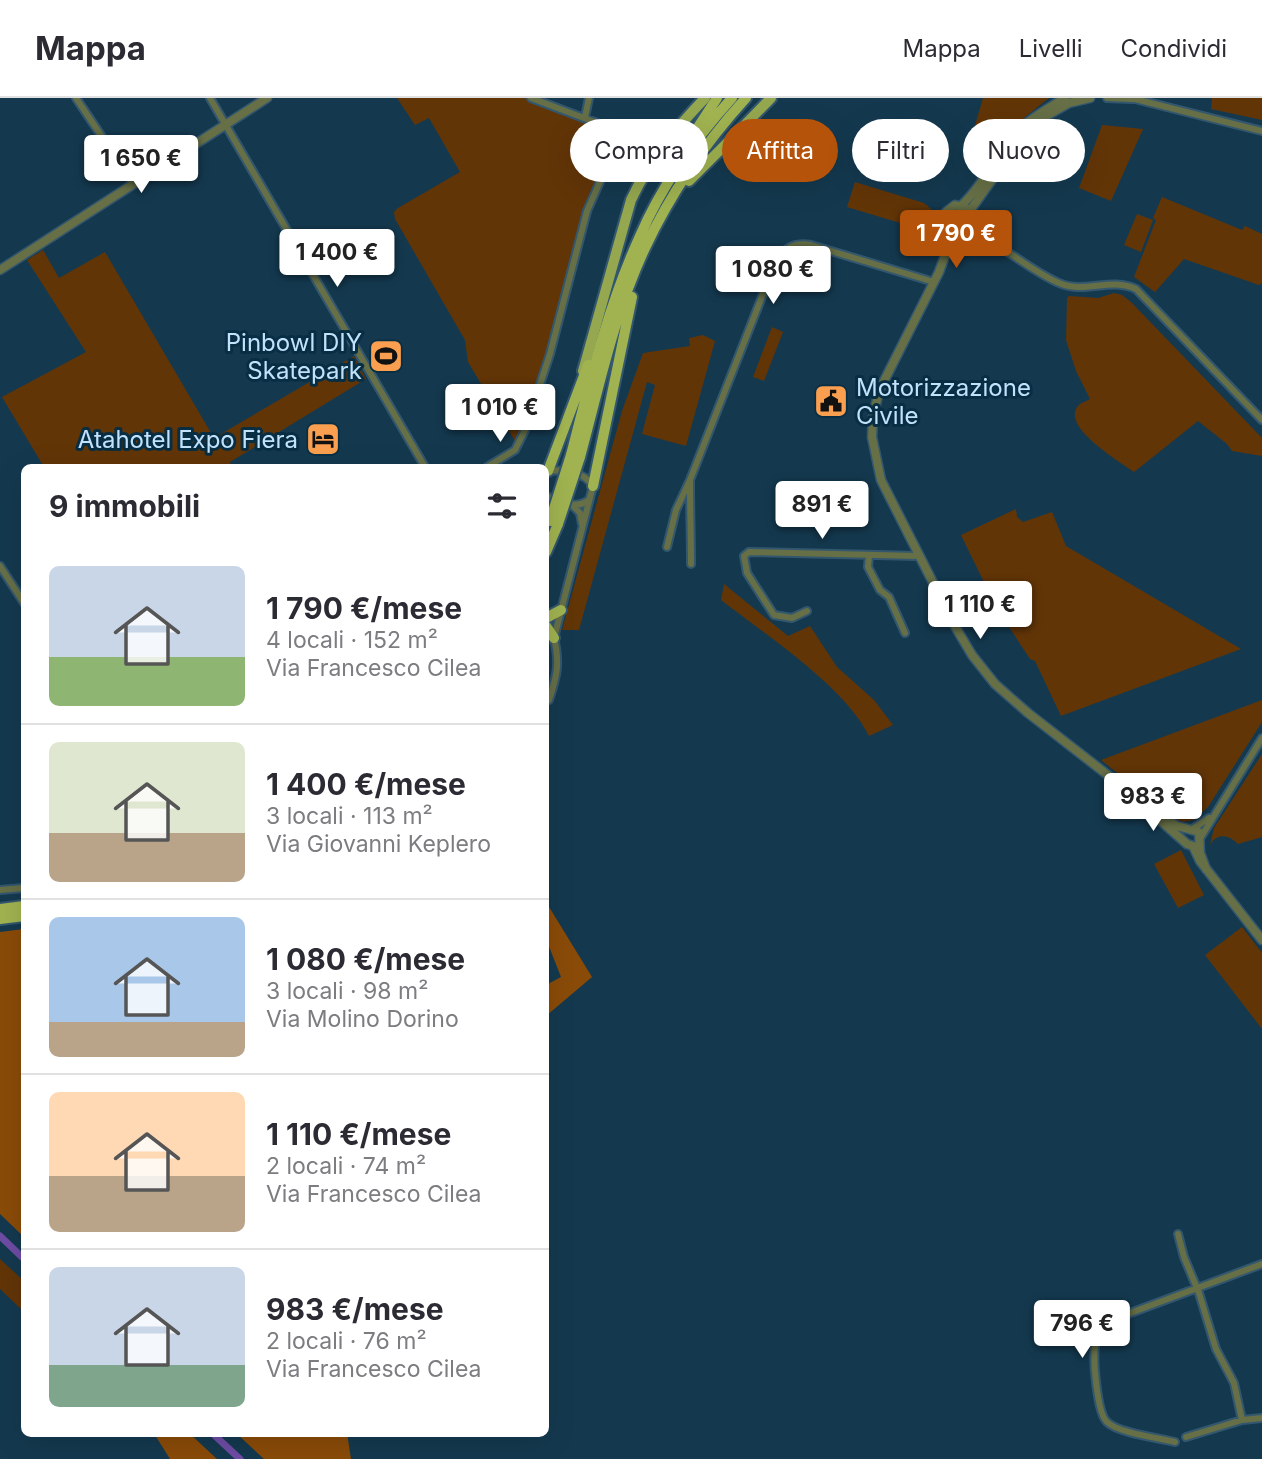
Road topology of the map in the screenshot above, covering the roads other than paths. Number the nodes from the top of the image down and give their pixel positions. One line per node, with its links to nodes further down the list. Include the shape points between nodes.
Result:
1 (76, 98): 21 (street)
2 (210, 98): 18 (street)
3 (267, 98): 18 (street)
4 (531, 98): 16 (street)
5 (589, 98): 16 (street)
6 (705, 98): 34 (main road, via 660,147 631,200)
7 (717, 98): 29 (highway, via 653,200)
8 (732, 98): 29 (highway, via 684,159)
9 (746, 98): 24 (highway, via 699,156)
10 (771, 98): 17 (main road)
11 (1065, 98): 22 (street, via 1018,132)
12 (1090, 98): 15 (street)
13 (1107, 98): 14 (street)
14 (1132, 98): 19 (street)
15 (1079, 99): 23 (street, via 1026,132)
16 (585, 117): 38 (street, via 608,128 615,148 587,211 523,438 512,453)
17 (751, 119)
18 (226, 125): 21 (street); 37 (street)
19 (1262, 131)
20 (722, 147): 24 (highway, via 697,171)
21 (132, 183): 32 (street)
22 (962, 205): 23 (street); 25 (street, via 946,212)
23 (970, 216): 26 (street); 28 (street)
24 (658, 222): 27 (highway)
25 (949, 227): 26 (street); 30 (street)
26 (962, 230): 28 (street); 30 (street)
27 (650, 239): 36 (highway, via 620,314); 42 (highway, via 632,297)
28 (983, 239): 35 (street, via 1060,284 1119,284 1136,289)
29 (637, 243): 31 (highway)
30 (950, 245): 33 (street)
31 (629, 262): 34 (highway, via 613,291); 36 (highway, via 597,356)
32 (0, 270)
33 (934, 282): 41 (street, via 811,245 787,248 776,261); 52 (street, via 885,375 872,421 880,480)
34 (576, 397): 39 (highway)
35 (1262, 417)
36 (575, 456): 48 (highway, bridge)
37 (423, 464)
38 (492, 464)
39 (549, 467)
40 (549, 472): 42 (street, via 583,476)
41 (690, 480): 46 (street); 47 (street)
42 (593, 486): 44 (street)
43 (549, 497): 45 (street)
44 (590, 498): 45 (street, via 582,505); 49 (street)
45 (572, 505): 49 (street)
46 (674, 520): 47 (street); 50 (street)
47 (690, 522): 53 (street)
48 (551, 525)
49 (583, 525): 56 (street)
50 (667, 547)
51 (869, 556): 52 (street); 57 (street, via 749,552 744,556 747,573 774,615 792,618); 60 (street, via 868,567 889,597)
52 (918, 556): 64 (street, via 964,643 995,684)
53 (691, 564)
54 (0, 566): 55 (street)
55 (21, 598)
56 (561, 610): 58 (highway); 61 (street)
57 (807, 611)
58 (549, 616)
59 (549, 630): 61 (highway)
60 (905, 633)
61 (554, 638): 62 (street, via 558,659)
62 (549, 700)
63 (1262, 738): 65 (street)
64 (1146, 804): 66 (street, via 1171,822); 67 (street)
65 (1213, 814): 66 (street); 68 (street)
66 (1191, 829): 67 (street); 68 (street, via 1199,832)
67 (1184, 839): 68 (street, via 1187,844)
68 (1198, 842): 75 (street, via 1195,855)
69 (21, 888): 70 (street)
70 (0, 890)
71 (21, 906): 72 (highway)
72 (0, 909)
73 (21, 916): 74 (highway)
74 (0, 919)
75 (1262, 940)
76 (1178, 1234): 78 (street)
77 (1262, 1264): 78 (street)
78 (1197, 1287): 80 (street, via 1216,1349 1234,1382); 82 (street, via 1106,1322 1094,1350 1100,1412 1107,1422 1117,1429)
79 (1262, 1418): 80 (street)
80 (1242, 1420): 81 (street)
81 (1186, 1437)
82 (1175, 1442)

